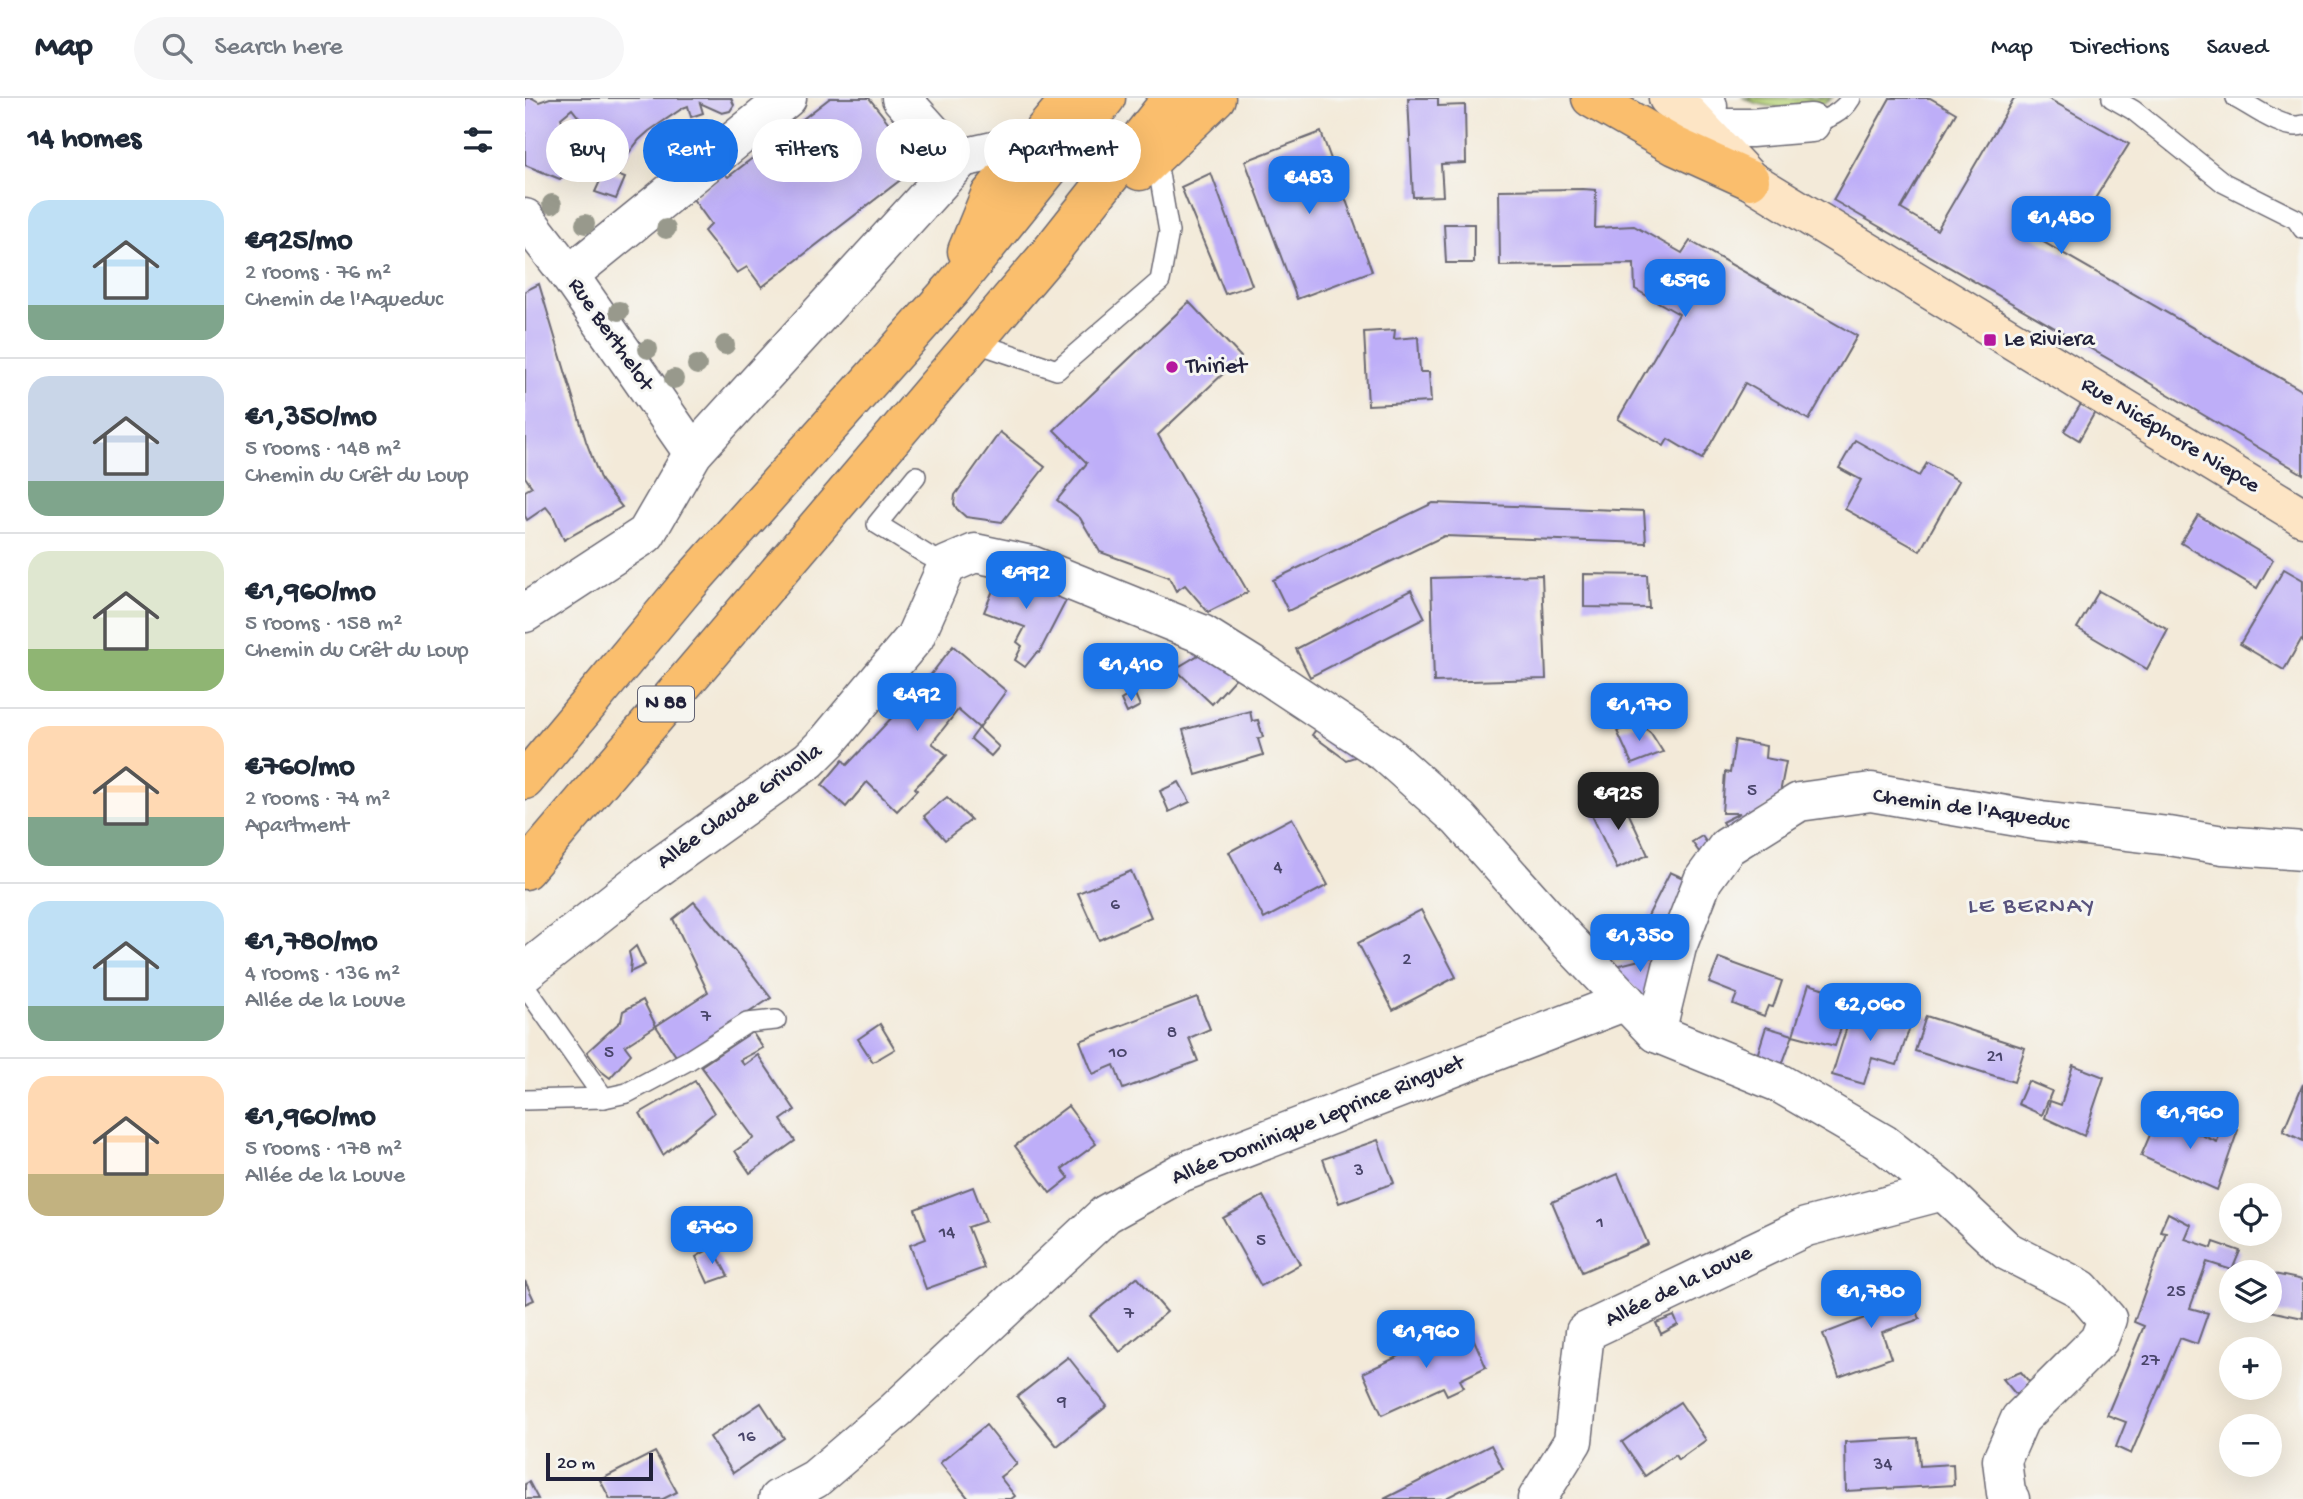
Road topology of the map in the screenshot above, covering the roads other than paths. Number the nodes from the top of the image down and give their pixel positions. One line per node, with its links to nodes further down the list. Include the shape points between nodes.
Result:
1 (787, 98): 24 (street)
2 (901, 98): 13 (street)
3 (1071, 98): 14 (highway)
4 (1106, 98): 25 (highway, N 88)
5 (1172, 98): 23 (highway, N 88)
6 (1216, 98): 17 (highway)
7 (1591, 98): 18 (highway, via 1675,146)
8 (1668, 98): 18 (street)
9 (1851, 98): 15 (lane, via 1844,109)
10 (2112, 98): 22 (lane, via 2224,183)
11 (2236, 98): 16 (lane, via 2285,125)
12 (1708, 107): 15 (street, via 1751,128); 18 (street)
13 (920, 119)
14 (1053, 119)
15 (1811, 124)
16 (2303, 125)
17 (1156, 156): 23 (highway); 26 (lane, via 1169,232 1160,281 1056,370)
18 (1750, 180): 29 (street, Rue Nicéphore Niepce)
19 (940, 182): 27 (street)
20 (1001, 182): 25 (highway, via 990,195)
21 (525, 218): 24 (street, Rue Berthelot)
22 (2301, 221)
23 (1048, 256): 26 (highway, N 88)
24 (569, 275): 27 (street, Rue Berthelot)
25 (952, 289): 32 (highway, N 88, via 685,588)
26 (974, 342): 34 (highway, N 88)
27 (692, 453): 31 (street, via 646,534)
28 (916, 476): 30 (lane, via 877,524 927,555)
29 (2303, 517)
30 (961, 559): 35 (street, Allée Claude Grivolla, via 915,637 809,760 649,874); 37 (street, via 1031,565 1202,634 1385,753 1458,819)
31 (525, 612)
32 (525, 780)
33 (2303, 851): 39 (street, Chemin de l'Aqueduc, via 2041,821 1871,792 1799,802 1727,847 1703,880 1677,947)
34 (525, 870)
35 (525, 972)
36 (525, 986): 40 (lane)
37 (1626, 1001): 39 (street); 43 (street, Allée Dominique Leprince Ringuet, via 1180,1172 1106,1214 896,1410 815,1479)
38 (776, 1020): 40 (lane, via 747,1023 627,1093)
39 (1656, 1033): 42 (street, via 1779,1083 1884,1144)
40 (604, 1098): 41 (lane)
41 (525, 1100)
42 (1943, 1191): 44 (street, Allée de la Louve, via 1806,1227 1585,1332 1573,1441); 45 (street, via 2007,1251 2081,1289 2107,1319 2099,1340 2020,1419 2002,1460)
43 (778, 1499)
44 (1537, 1499)
45 (2010, 1499)

